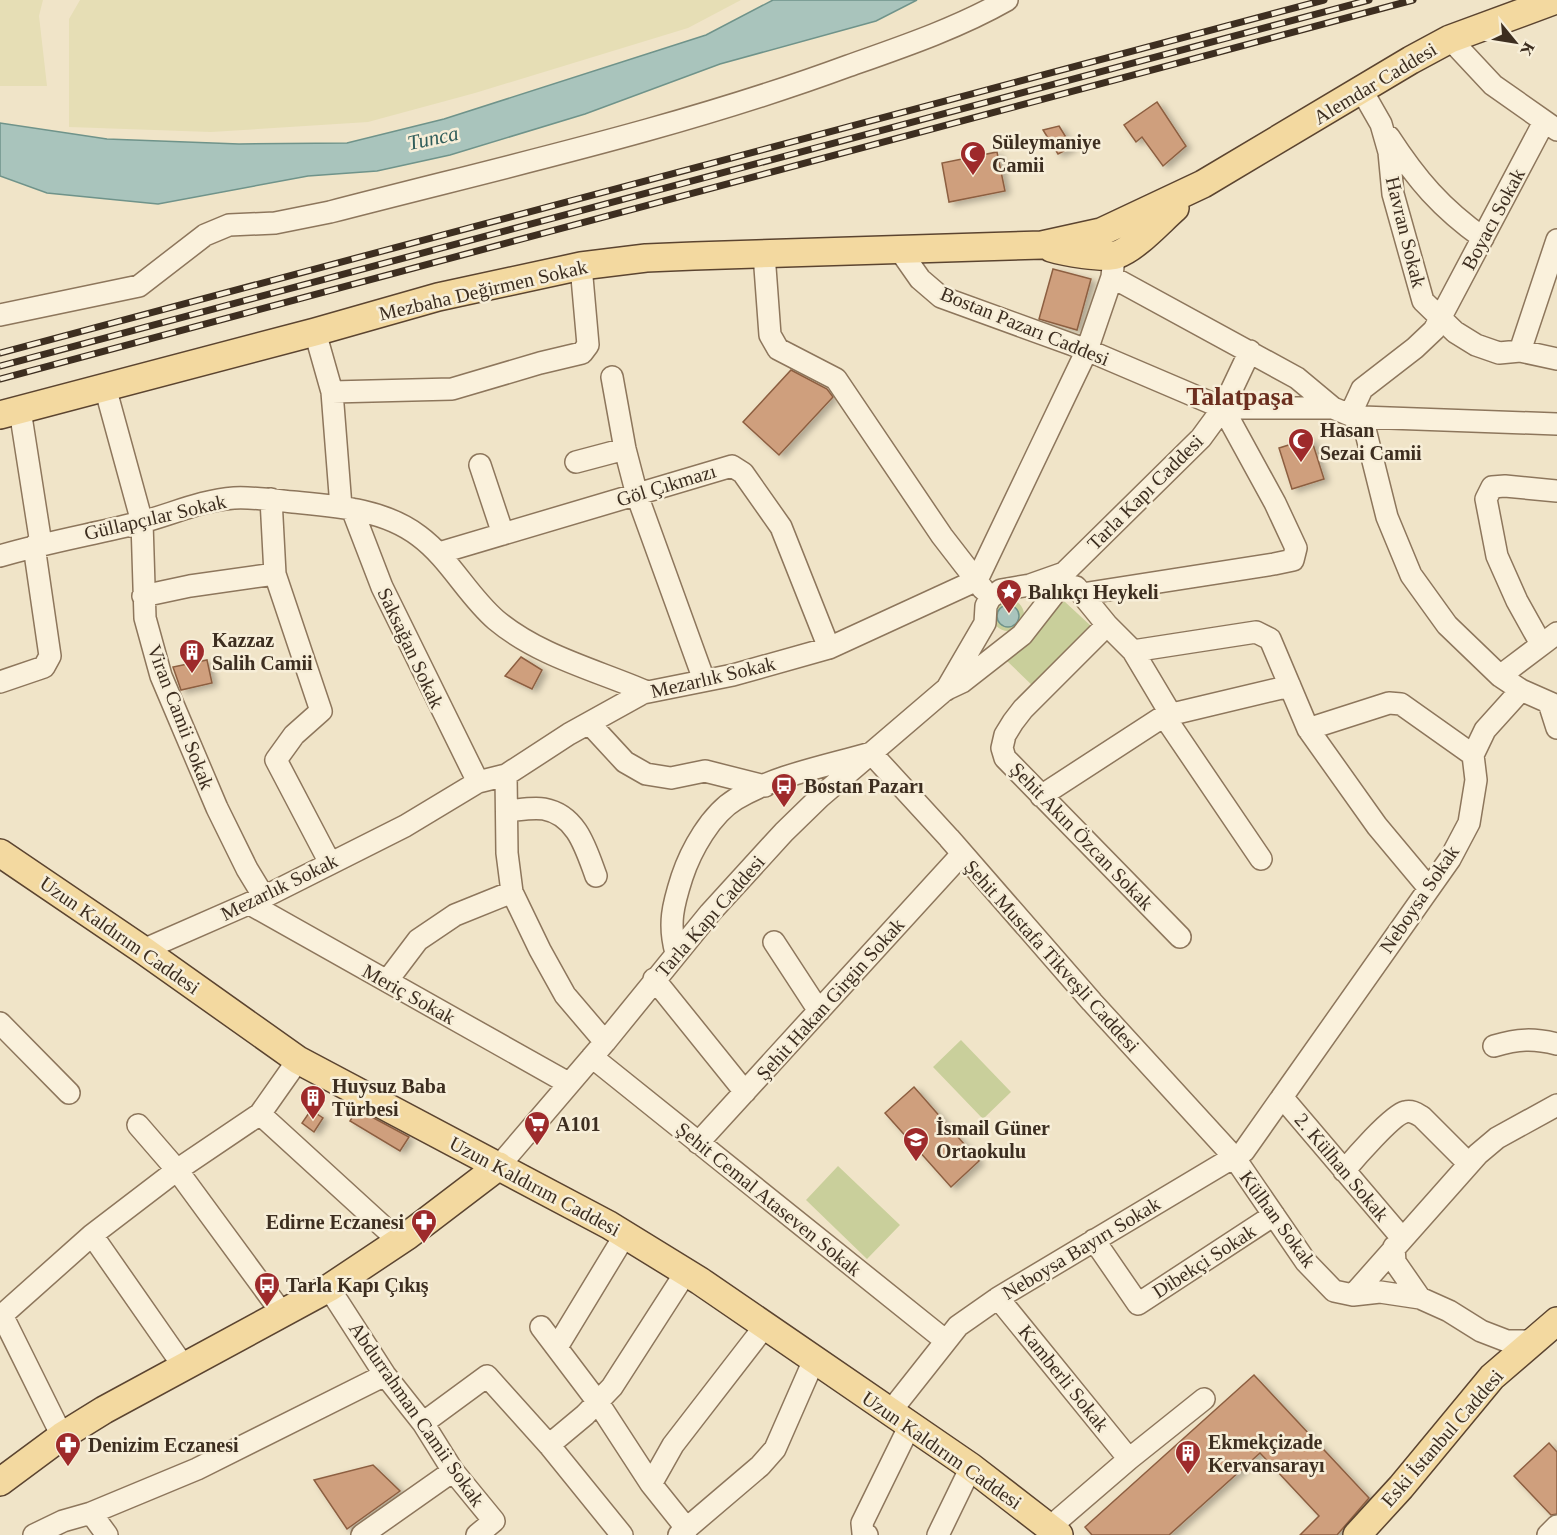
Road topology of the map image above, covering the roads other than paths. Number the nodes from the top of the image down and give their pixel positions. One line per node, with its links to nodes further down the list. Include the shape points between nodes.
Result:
1 (1007, 0): 13 (street, via 892,50 692,118 330,212 275,223 229,225 205,235 139,286)
2 (1556, 0): 3 (main road, Alemdar Caddesi)
3 (1450, 39): 4 (main road, Alemdar Caddesi); 6 (street, via 1493,85)
4 (1361, 89): 5 (street, Havran Sokak); 9 (main road, Alemdar Caddesi, via 1203,184)
5 (1381, 124): 7 (street, via 1412,172 1459,220); 14 (street, Havran Sokak, via 1389,152 1393,194 1423,301)
6 (1551, 126): 7 (street, Boyacı Sokak)
7 (1483, 238): 14 (street, Boyacı Sokak)
8 (1557, 240): 18 (street)
9 (1117, 247): 10 (main road, Alemdar Caddesi); 16 (street); 17 (street)
10 (899, 249): 11 (main road); 16 (street, Bostan Pazarı Caddesi, via 920,279 941,297)
11 (764, 254): 12 (main road, Mezbaha Değirmen Sokak, via 646,258); 41 (street, via 770,335 778,349 836,379 942,536)
12 (581, 266): 15 (main road, Mezbaha Değirmen Sokak, via 438,297); 22 (street, via 588,345 582,353 452,389)
13 (0, 315)
14 (1442, 318): 18 (street, Havran Sokak, via 1476,345 1499,353); 25 (street, Boyacı Sokak, via 1415,348 1362,389)
15 (315, 332): 21 (main road, Mezbaha Değirmen Sokak); 22 (street, Saksağan Sokak)
16 (1086, 350): 23 (street, Bostan Pazarı Caddesi); 41 (street)
17 (1250, 351): 23 (street); 25 (street)
18 (1520, 351): 19 (street, Havran Sokak)
19 (1557, 359)
20 (612, 377): 27 (street)
21 (105, 387): 24 (main road, Mezbaha Değirmen Sokak); 34 (street, Viran Camii Sokak)
22 (332, 393): 33 (street, Saksağan Sokak)
23 (1223, 408): 25 (street, Bostan Pazarı Caddesi); 39 (street, Tarla Kapı Caddesi, via 1201,438); 43 (street, via 1296,548 1293,560)
24 (10, 412): 36 (street)
25 (1348, 413): 26 (street, Bostan Pazarı Caddesi); 53 (street, via 1411,575 1447,625)
26 (1557, 424)
27 (625, 449): 28 (street); 31 (street)
28 (576, 462)
29 (480, 465): 35 (street)
30 (1557, 491): 49 (street, via 1492,487 1486,499 1497,556 1517,601)
31 (637, 495): 35 (street, Göl Çıkmazı); 51 (street, Göl Çıkmazı, via 726,467 732,466 742,473 781,527); 54 (street)
32 (272, 499): 33 (street, Güllapçılar Sokak); 34 (street, Güllapçılar Sokak, via 232,498); 40 (street)
33 (346, 508): 37 (street, Güllapçılar Sokak, via 399,524); 68 (street, Saksağan Sokak)
34 (142, 522): 36 (street, Güllapçılar Sokak); 44 (street, Viran Camii Sokak)
35 (503, 534): 37 (street, Göl Çıkmazı)
36 (37, 545): 38 (street, Güllapçılar Sokak); 55 (street, via 50,656 44,666)
37 (439, 553): 59 (street, Güllapçılar Sokak, via 495,620 523,639 565,661)
38 (0, 556)
39 (1064, 573): 42 (street, Tarla Kapı Caddesi); 43 (street); 47 (street, Tarla Kapı Caddesi, via 1054,594)
40 (275, 574): 44 (street); 75 (street, via 321,711 294,735 276,760)
41 (977, 580): 45 (street); 51 (street, Mezarlık Sokak)
42 (1011, 588): 45 (street, Tarla Kapı Caddesi); 47 (street, via 1028,602 1033,611)
43 (1082, 594): 48 (street)
44 (143, 596): 79 (street, Viran Camii Sokak, via 161,676 247,869)
45 (990, 598): 46 (street, Tarla Kapı Caddesi)
46 (985, 622): 50 (street, via 997,638); 57 (street, Tarla Kapı Caddesi)
47 (1032, 622): 50 (street, Tarla Kapı Caddesi)
48 (1107, 625): 52 (street); 70 (street, Şehit Akın Özcan Sokak, via 1023,709 1005,735 1005,758)
49 (1549, 638): 53 (street)
50 (1016, 639): 57 (street, Tarla Kapı Caddesi, via 962,682)
51 (829, 648): 54 (street, Mezarlık Sokak)
52 (1133, 651): 56 (street, via 1256,632 1270,639); 61 (street)
53 (1500, 676): 58 (street)
54 (704, 680): 59 (street, Mezarlık Sokak)
55 (0, 682)
56 (1290, 686): 61 (street); 64 (street)
57 (945, 690): 65 (street, Tarla Kapı Caddesi)
58 (1521, 690): 60 (street); 66 (street, via 1485,730)
59 (647, 692): 62 (street, Mezarlık Sokak)
60 (1553, 704): 63 (street)
61 (1167, 714): 70 (street); 74 (street)
62 (589, 723): 67 (street, Mezarlık Sokak); 69 (street, via 625,762 646,774 671,778 705,771)
63 (1557, 728)
64 (1308, 729): 66 (street, via 1389,703 1401,704); 77 (street, via 1377,826)
65 (871, 753): 69 (street); 73 (street, Şehit Mustafa Tikveşli Caddesi); 83 (street, Tarla Kapı Caddesi, via 784,832)
66 (1473, 755): 77 (street, Neboysa Sokak, via 1476,780 1469,823 1450,859)
67 (506, 775): 68 (street, Mezarlık Sokak); 71 (street, Şehit Cemal Ataseven Sokak)
68 (478, 783): 75 (street, Mezarlık Sokak, via 405,826)
69 (765, 786): 83 (street, via 734,800 697,844 673,904 671,935)
70 (1041, 796): 80 (street, Şehit Akın Özcan Sokak)
71 (507, 811): 76 (street, via 542,808 573,824); 78 (street, Şehit Cemal Ataseven Sokak)
72 (0, 853): 82 (main road, Uzun Kaldırım Caddesi)
73 (962, 854): 86 (street, Şehit Hakan Girgin Sokak); 100 (street, Şehit Mustafa Tikveşli Caddesi)
74 (1261, 859)
75 (330, 863): 79 (street, Mezarlık Sokak)
76 (596, 876)
77 (1428, 887): 95 (street, Neboysa Sokak)
78 (512, 892): 85 (street, via 455,915 417,940); 90 (street, Şehit Cemal Ataseven Sokak, via 540,950)
79 (257, 900): 82 (street, Mezarlık Sokak); 85 (street, Meriç Sokak)
80 (1180, 937)
81 (774, 942): 86 (street)
82 (142, 950): 91 (main road, Uzun Kaldırım Caddesi)
83 (676, 953): 84 (street, Tarla Kapı Caddesi)
84 (654, 979): 90 (street, Tarla Kapı Caddesi); 93 (street)
85 (387, 981): 92 (street, Meriç Sokak)
86 (819, 1011): 93 (street, Şehit Hakan Girgin Sokak)
87 (0, 1023): 94 (street)
88 (1557, 1044): 89 (street, via 1521,1039)
89 (1494, 1046)
90 (598, 1049): 92 (street, Tarla Kapı Caddesi); 99 (street, Şehit Cemal Ataseven Sokak)
91 (298, 1060): 97 (street); 102 (main road, Uzun Kaldırım Caddesi)
92 (568, 1083): 102 (street, Tarla Kapı Caddesi)
93 (745, 1092): 99 (street, Şehit Hakan Girgin Sokak)
94 (69, 1093)
95 (1282, 1097): 100 (street, Neboysa Bayırı Sokak, via 1244,1151); 104 (street, 2. Külhan Sokak)
96 (1557, 1105): 101 (street, via 1497,1138)
97 (260, 1114): 103 (street); 109 (street)
98 (138, 1125): 103 (street)
99 (698, 1143): 121 (street, Şehit Cemal Ataseven Sokak)
100 (1234, 1157): 105 (street, Külhan Sokak); 108 (street, Neboysa Bayırı Sokak)
101 (1468, 1164): 104 (street, via 1422,1117 1404,1112); 110 (street)
102 (499, 1166): 107 (main road, Uzun Kaldırım Caddesi); 109 (main road)
103 (177, 1170): 106 (street); 116 (street)
104 (1344, 1171): 110 (street, 2. Külhan Sokak)
105 (1274, 1215): 108 (street, Dibekçi Sokak, via 1138,1304); 113 (street, Külhan Sokak, via 1305,1262 1334,1291)
106 (92, 1235): 117 (street); 125 (street)
107 (625, 1235): 111 (main road, Uzun Kaldırım Caddesi); 123 (street)
108 (1094, 1240): 114 (street, Neboysa Bayırı Sokak)
109 (399, 1241): 112 (main road)
110 (1398, 1243): 113 (street); 115 (street, via 1395,1262)
111 (686, 1272): 119 (main road, Uzun Kaldırım Caddesi); 128 (street, via 612,1387)
112 (329, 1288): 116 (main road); 126 (street, Abdurrahman Camii Sokak)
113 (1353, 1295): 115 (street, via 1380,1292)
114 (998, 1298): 121 (street, Neboysa Bayırı Sokak, via 958,1326); 133 (street, Kamberli Sokak)
115 (1420, 1298): 122 (street, via 1507,1341)
116 (282, 1313): 125 (main road)
117 (1, 1316): 131 (street)
118 (1556, 1322): 122 (main road, Eski İstanbul Caddesi)
119 (765, 1326): 124 (main road, Uzun Kaldırım Caddesi); 137 (street, via 673,1445)
120 (542, 1327): 123 (street)
121 (946, 1341): 129 (street, Neboysa Bayırı Sokak)
122 (1533, 1341): 150 (main road, Eski İstanbul Caddesi, via 1492,1377)
123 (557, 1347): 128 (street)
124 (814, 1360): 129 (main road, Uzun Kaldırım Caddesi); 141 (street, via 775,1449)
125 (184, 1367): 131 (main road)
126 (385, 1375): 130 (street, Abdurrahman Camii Sokak); 138 (street, via 197,1468)
127 (1204, 1399): 133 (street)
128 (597, 1401): 132 (street); 137 (street)
129 (900, 1419): 134 (main road, Uzun Kaldırım Caddesi); 148 (street, Neboysa Bayırı Sokak, via 862,1523)
130 (423, 1423): 132 (street, via 488,1376); 135 (street, Abdurrahman Camii Sokak)
131 (62, 1436): 136 (main road)
132 (549, 1445): 147 (street)
133 (1129, 1459): 142 (street)
134 (971, 1467): 142 (main road, Uzun Kaldırım Caddesi); 149 (street)
135 (453, 1471): 140 (street, Abdurrahman Camii Sokak); 145 (street)
136 (0, 1482)
137 (651, 1484): 141 (street)
138 (91, 1513): 143 (street); 144 (street)
139 (1557, 1526): 151 (street)
140 (500, 1528): 146 (street, Abdurrahman Camii Sokak)
141 (692, 1530)
142 (1055, 1531)
143 (34, 1535)
144 (107, 1535)
145 (362, 1535)
146 (477, 1535)
147 (622, 1535)
148 (867, 1535)
149 (938, 1535)
150 (1357, 1535)
151 (1548, 1535)

